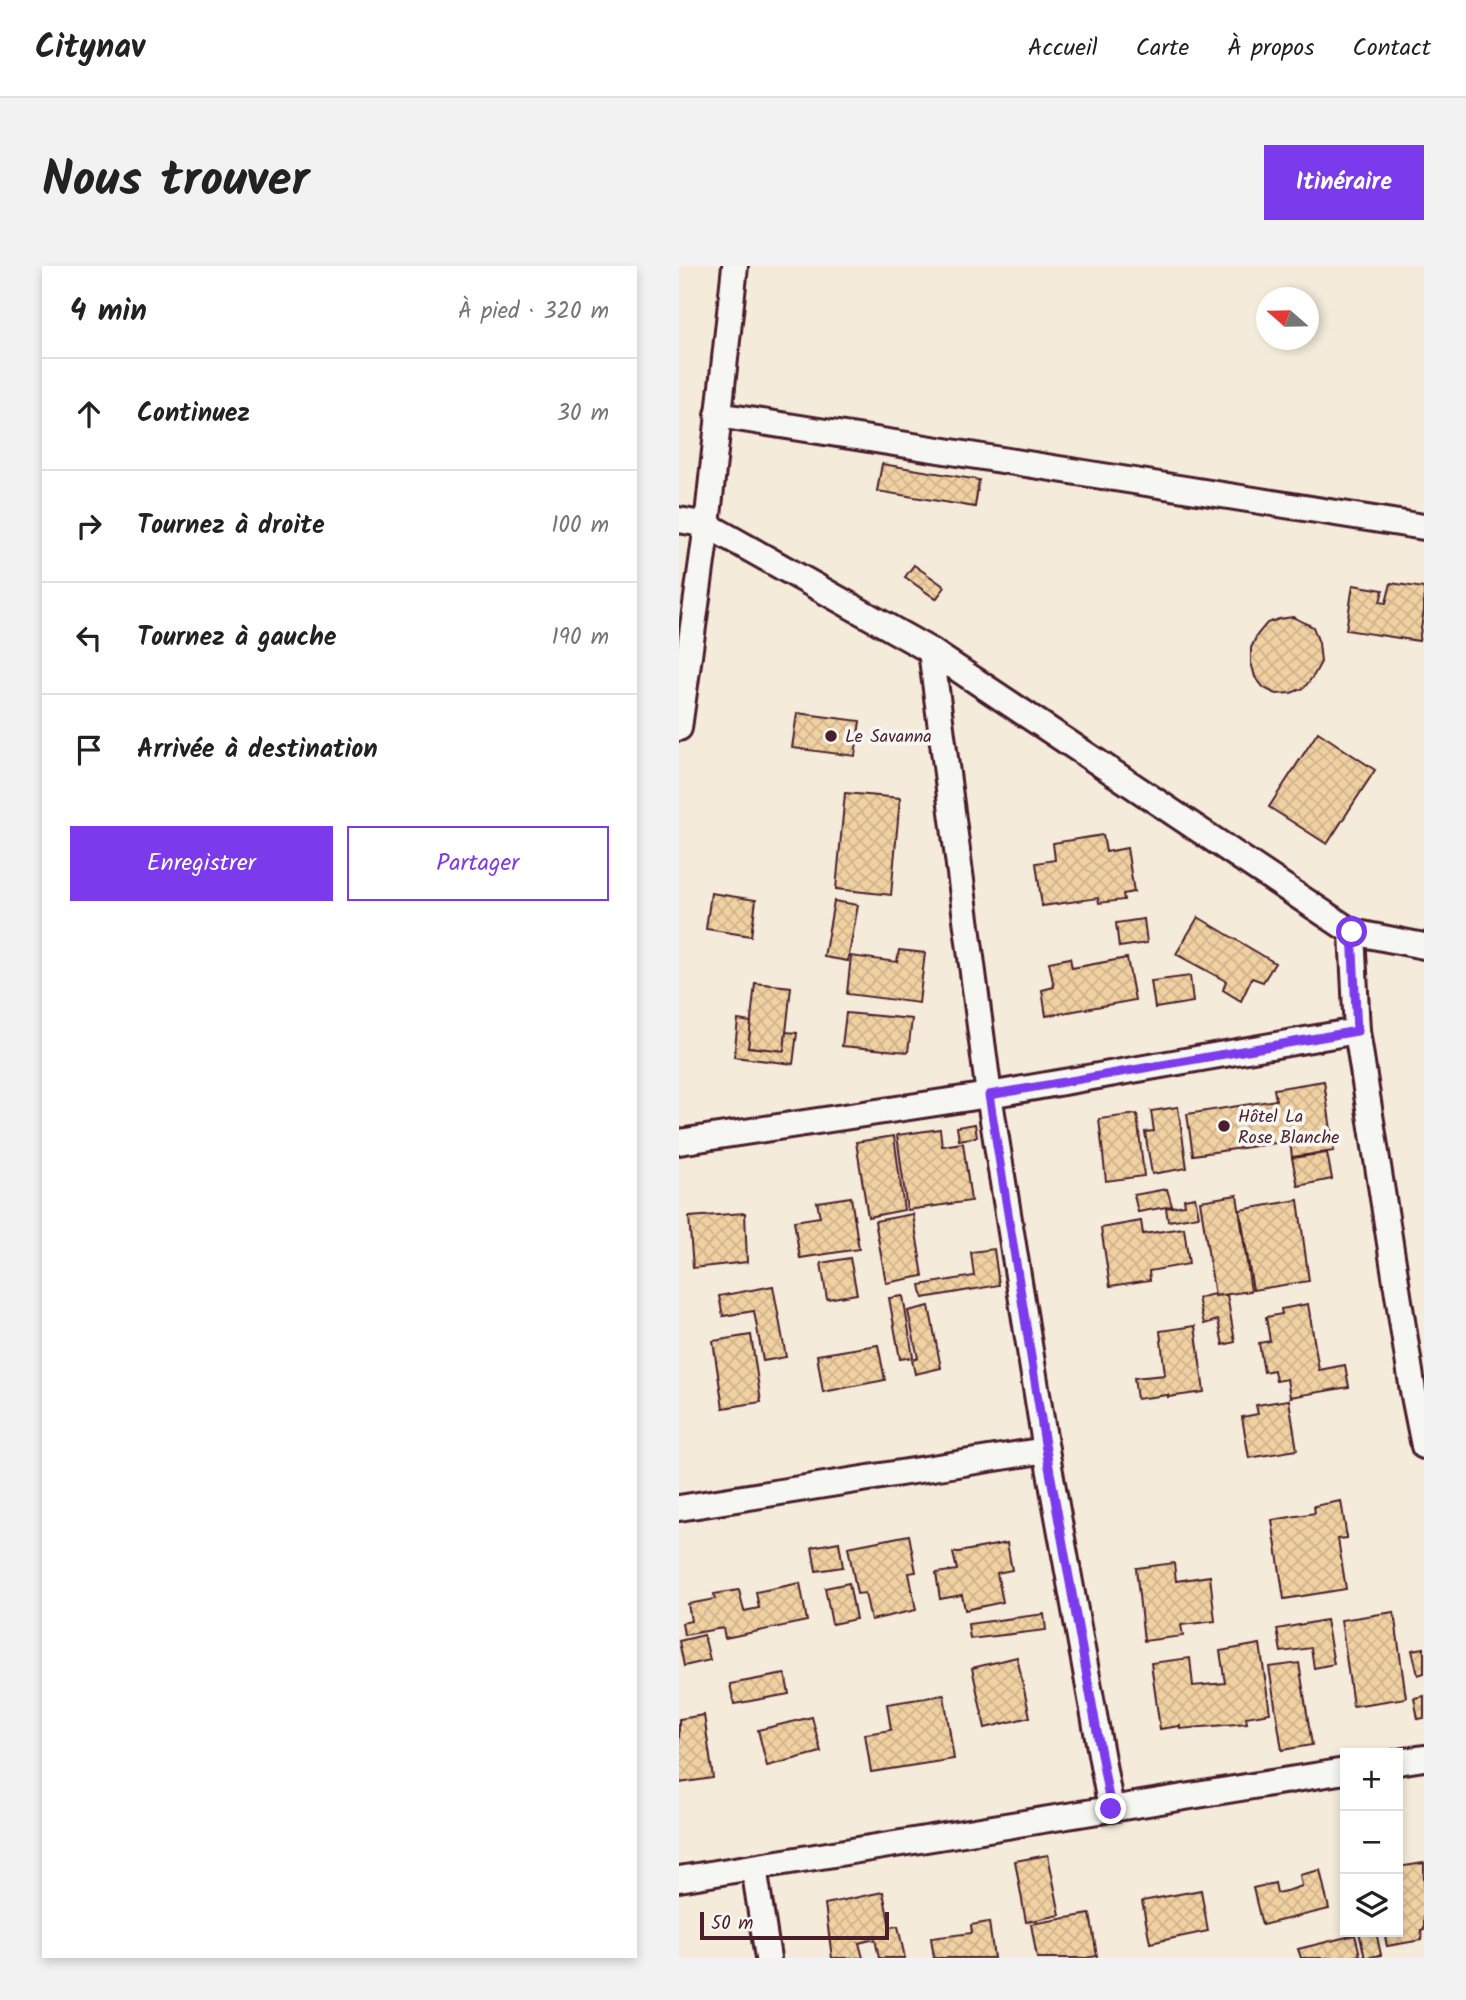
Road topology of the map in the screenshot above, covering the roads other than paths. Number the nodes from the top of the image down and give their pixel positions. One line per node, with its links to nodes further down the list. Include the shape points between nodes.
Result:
1 (735, 266): 2 (street)
2 (718, 415): 4 (street); 5 (street)
3 (679, 520): 4 (street)
4 (706, 524): 6 (street); 7 (street)
5 (1424, 527)
6 (931, 651): 8 (street); 11 (street)
7 (679, 728)
8 (1352, 932): 9 (street); 10 (street)
9 (1424, 946)
10 (1357, 1031): 11 (street); 13 (street)
11 (989, 1095): 12 (street); 15 (street)
12 (679, 1142)
13 (1419, 1392): 14 (street)
14 (1424, 1446)
15 (1046, 1450): 16 (street); 20 (street)
16 (679, 1508)
17 (1424, 1758): 18 (street)
18 (1403, 1761)
19 (1340, 1772): 20 (street)
20 (1111, 1809): 21 (street)
21 (754, 1867): 22 (street); 23 (street)
22 (679, 1879)
23 (768, 1958)

